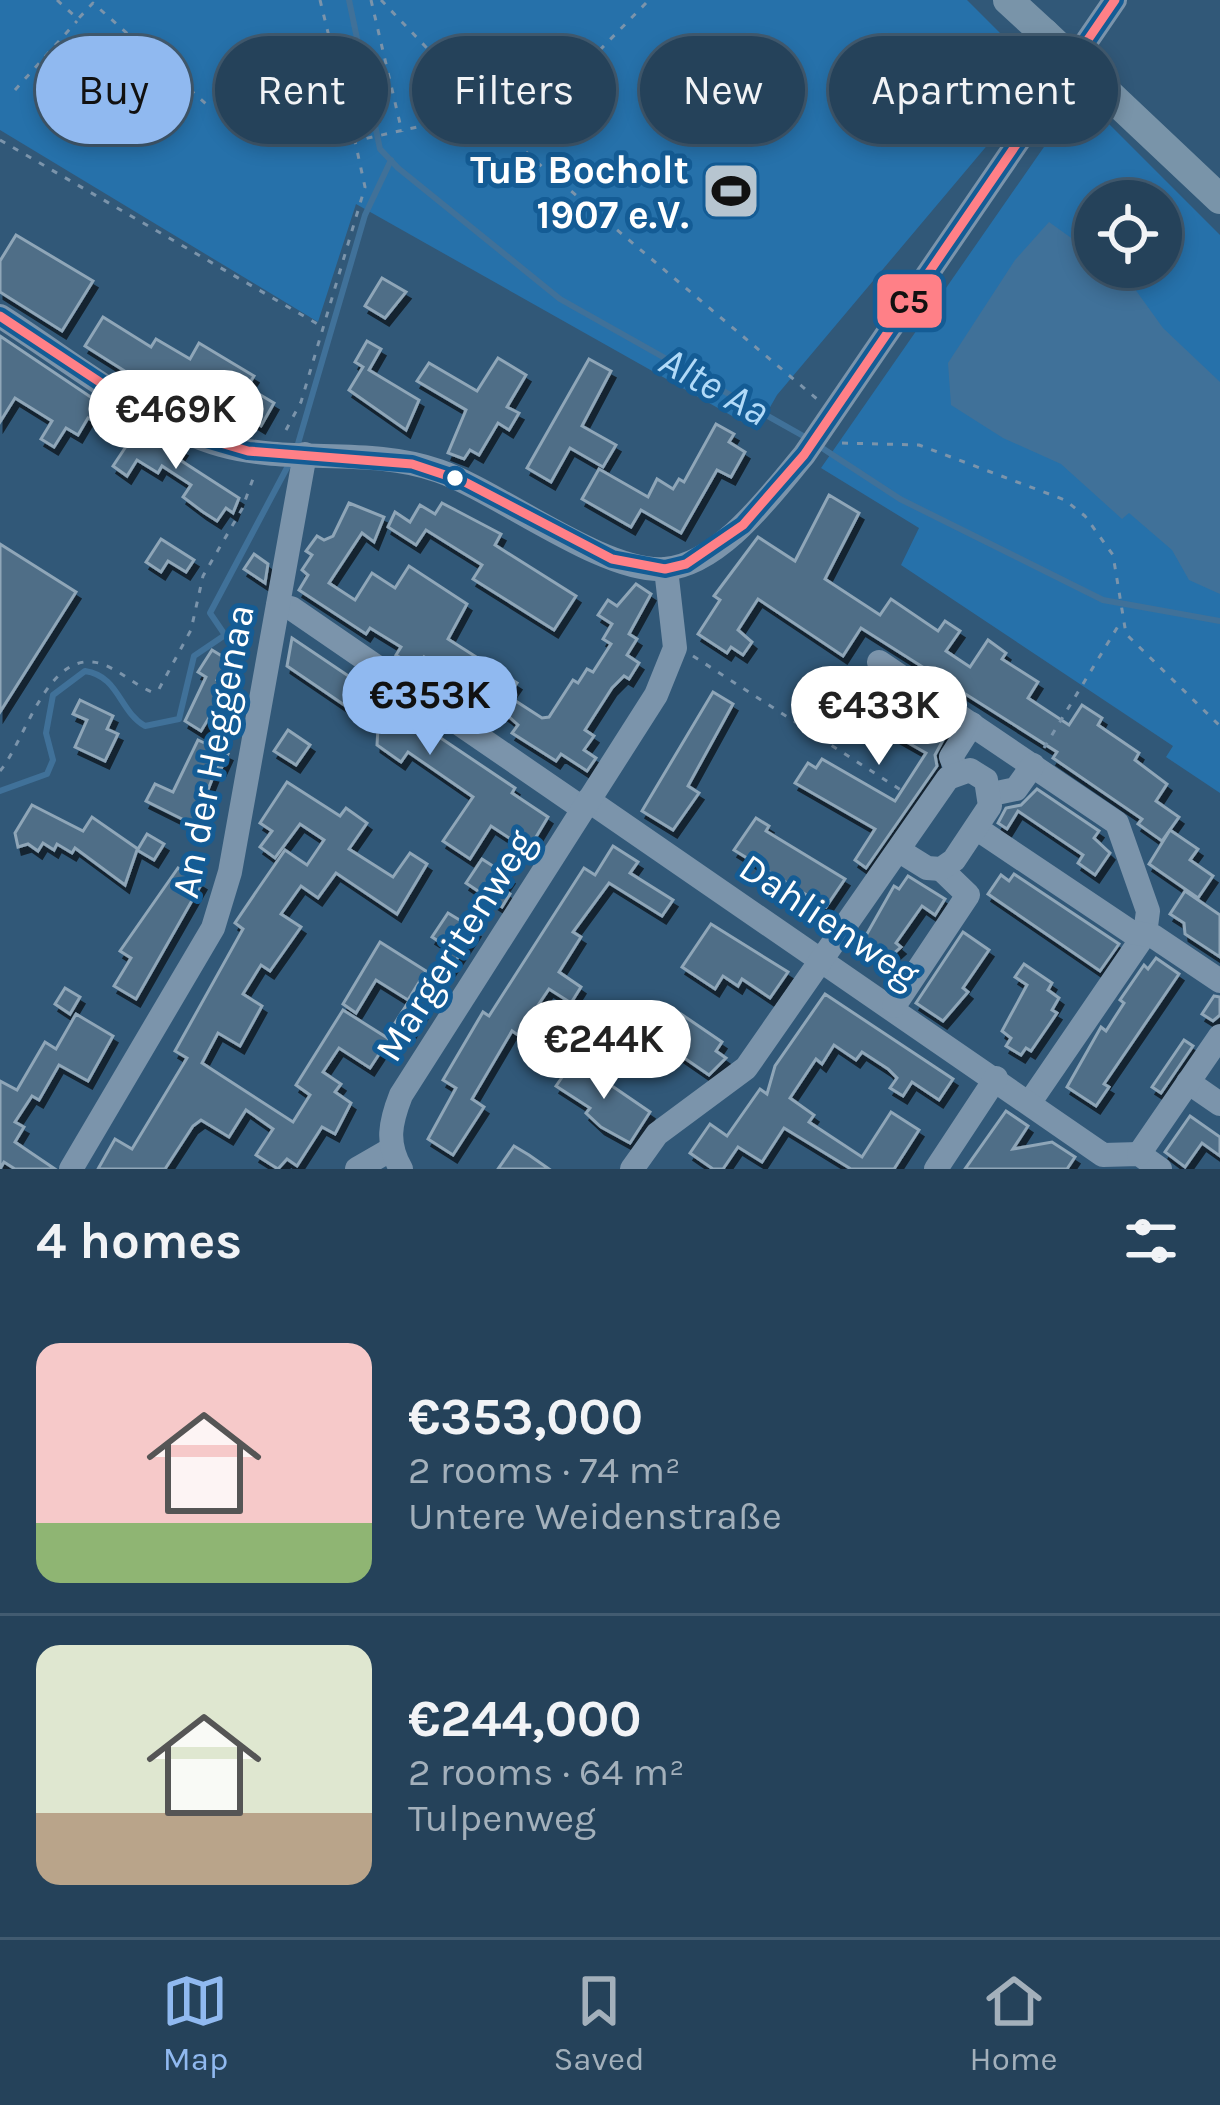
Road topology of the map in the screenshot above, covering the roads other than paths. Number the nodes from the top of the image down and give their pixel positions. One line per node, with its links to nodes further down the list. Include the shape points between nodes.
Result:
1 (1008, 0): 3 (main road, bridge)
2 (1115, 0): 6 (street, via 819,443 746,520 699,556)
3 (1220, 199)
4 (0, 316): 5 (street, via 184,430 222,446)
5 (305, 454): 6 (street, via 440,471 598,550); 7 (street, An der Heggenaa)
6 (666, 569): 13 (street, Margeritenweg, via 675,648 656,695)
7 (278, 606): 13 (street, Dahlienweg); 29 (street, An der Heggenaa, via 213,928)
8 (879, 662): 9 (street)
9 (972, 724): 10 (street); 11 (street, via 951,757)
10 (1033, 764): 12 (street, via 1016,789); 17 (street, via 1117,824 1148,911)
11 (957, 771): 12 (street, via 986,780); 15 (street)
12 (992, 794): 14 (street)
13 (585, 804): 18 (street, Dahlienweg); 27 (street, Margeritenweg, via 401,1095 392,1119)
14 (976, 828): 16 (street); 17 (street)
15 (898, 850): 16 (street); 18 (street)
16 (941, 869): 20 (street, via 968,896)
17 (1144, 934): 19 (street); 24 (street)
18 (823, 958): 20 (street, Dahlienweg); 31 (street, via 746,1067 657,1134)
19 (1220, 981)
20 (894, 1006): 22 (street, Dahlienweg)
21 (1220, 1036): 23 (street)
22 (996, 1078): 24 (street, Dahlienweg); 32 (street)
23 (1188, 1082): 25 (street); 26 (street)
24 (1030, 1102): 28 (street, Dahlienweg)
25 (1220, 1104)
26 (1138, 1154): 28 (street, Dahlienweg); 33 (street)
27 (395, 1160): 30 (street)
28 (1104, 1162)
29 (71, 1169)
30 (357, 1169)
31 (632, 1169)
32 (936, 1169)
33 (1160, 1169)

